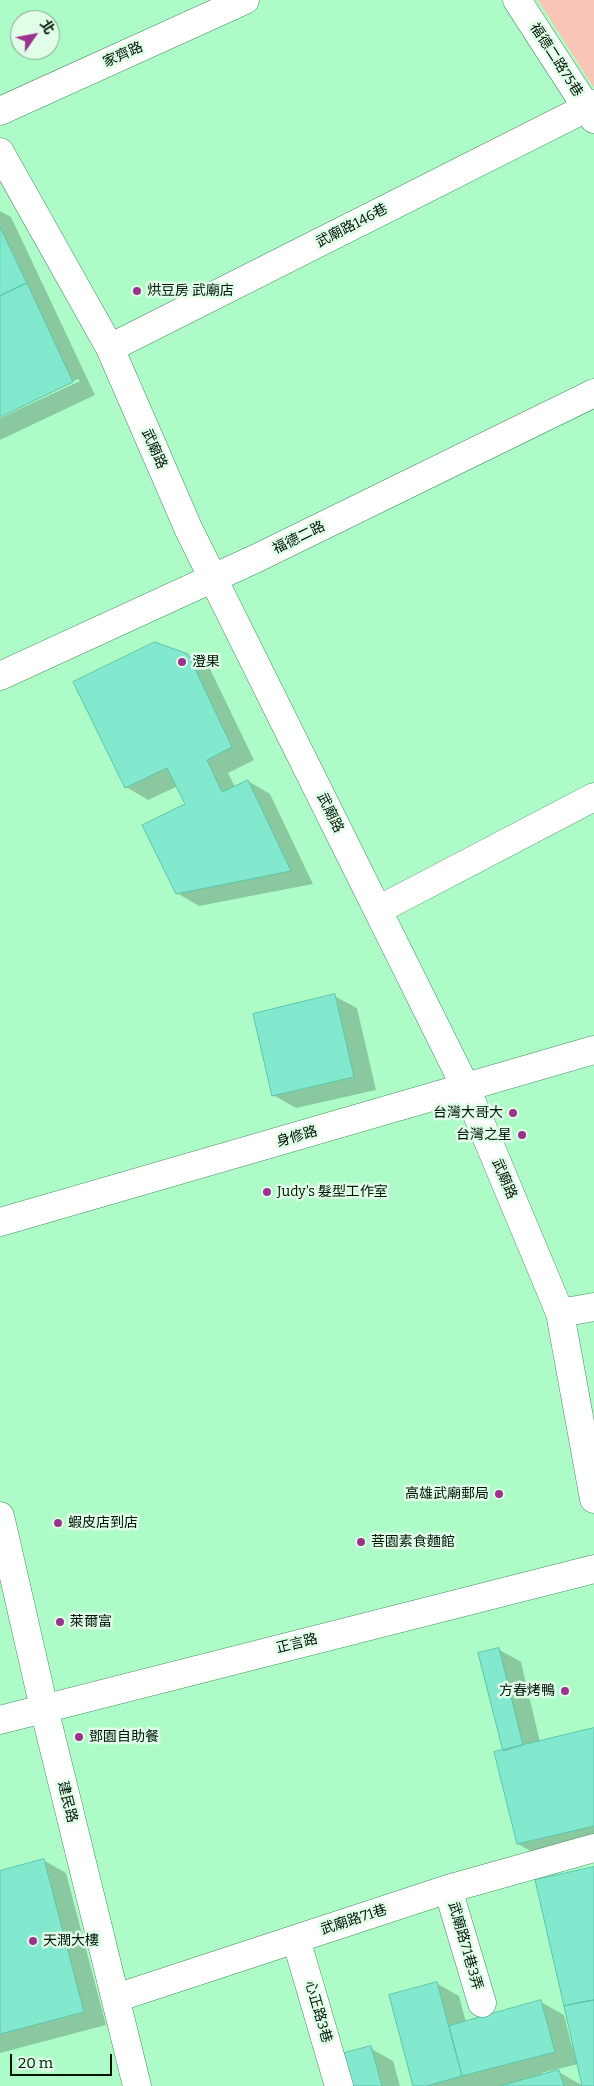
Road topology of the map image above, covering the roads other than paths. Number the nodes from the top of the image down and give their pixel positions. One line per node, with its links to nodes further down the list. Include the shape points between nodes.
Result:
1 (245, 0): 4 (street, 家齊路)
2 (517, 0): 3 (street, 福德二路75巷)
3 (592, 110): 6 (street, 武廟路146巷)
4 (0, 111)
5 (0, 152): 6 (street, 武廟路)
6 (110, 348): 8 (street, 武廟路)
7 (594, 393): 8 (street, 福德二路)
8 (213, 578): 9 (street, 福德二路); 11 (street, 武廟路)
9 (0, 676)
10 (594, 797): 11 (street)
11 (378, 910): 13 (street, 武廟路)
12 (594, 1050): 13 (street, 身修路)
13 (466, 1088): 14 (street, 身修路); 16 (street, 武廟路)
14 (0, 1222)
15 (594, 1307): 16 (street)
16 (560, 1313): 17 (street, 武廟路)
17 (594, 1499)
18 (0, 1516): 20 (street, 建民路)
19 (594, 1569): 20 (street, 正言路)
20 (44, 1708): 21 (street, 正言路); 25 (street, 建民路)
21 (0, 1720)
22 (594, 1848): 23 (street, 武廟路71巷)
23 (448, 1889): 24 (street, 武廟路71巷); 26 (street, 武廟路71巷3弄)
24 (296, 1939): 25 (street, 武廟路71巷); 28 (street, 心正路3巷)
25 (116, 1998): 27 (street, 建民路)
26 (482, 2003)
27 (138, 2086)
28 (339, 2086)

